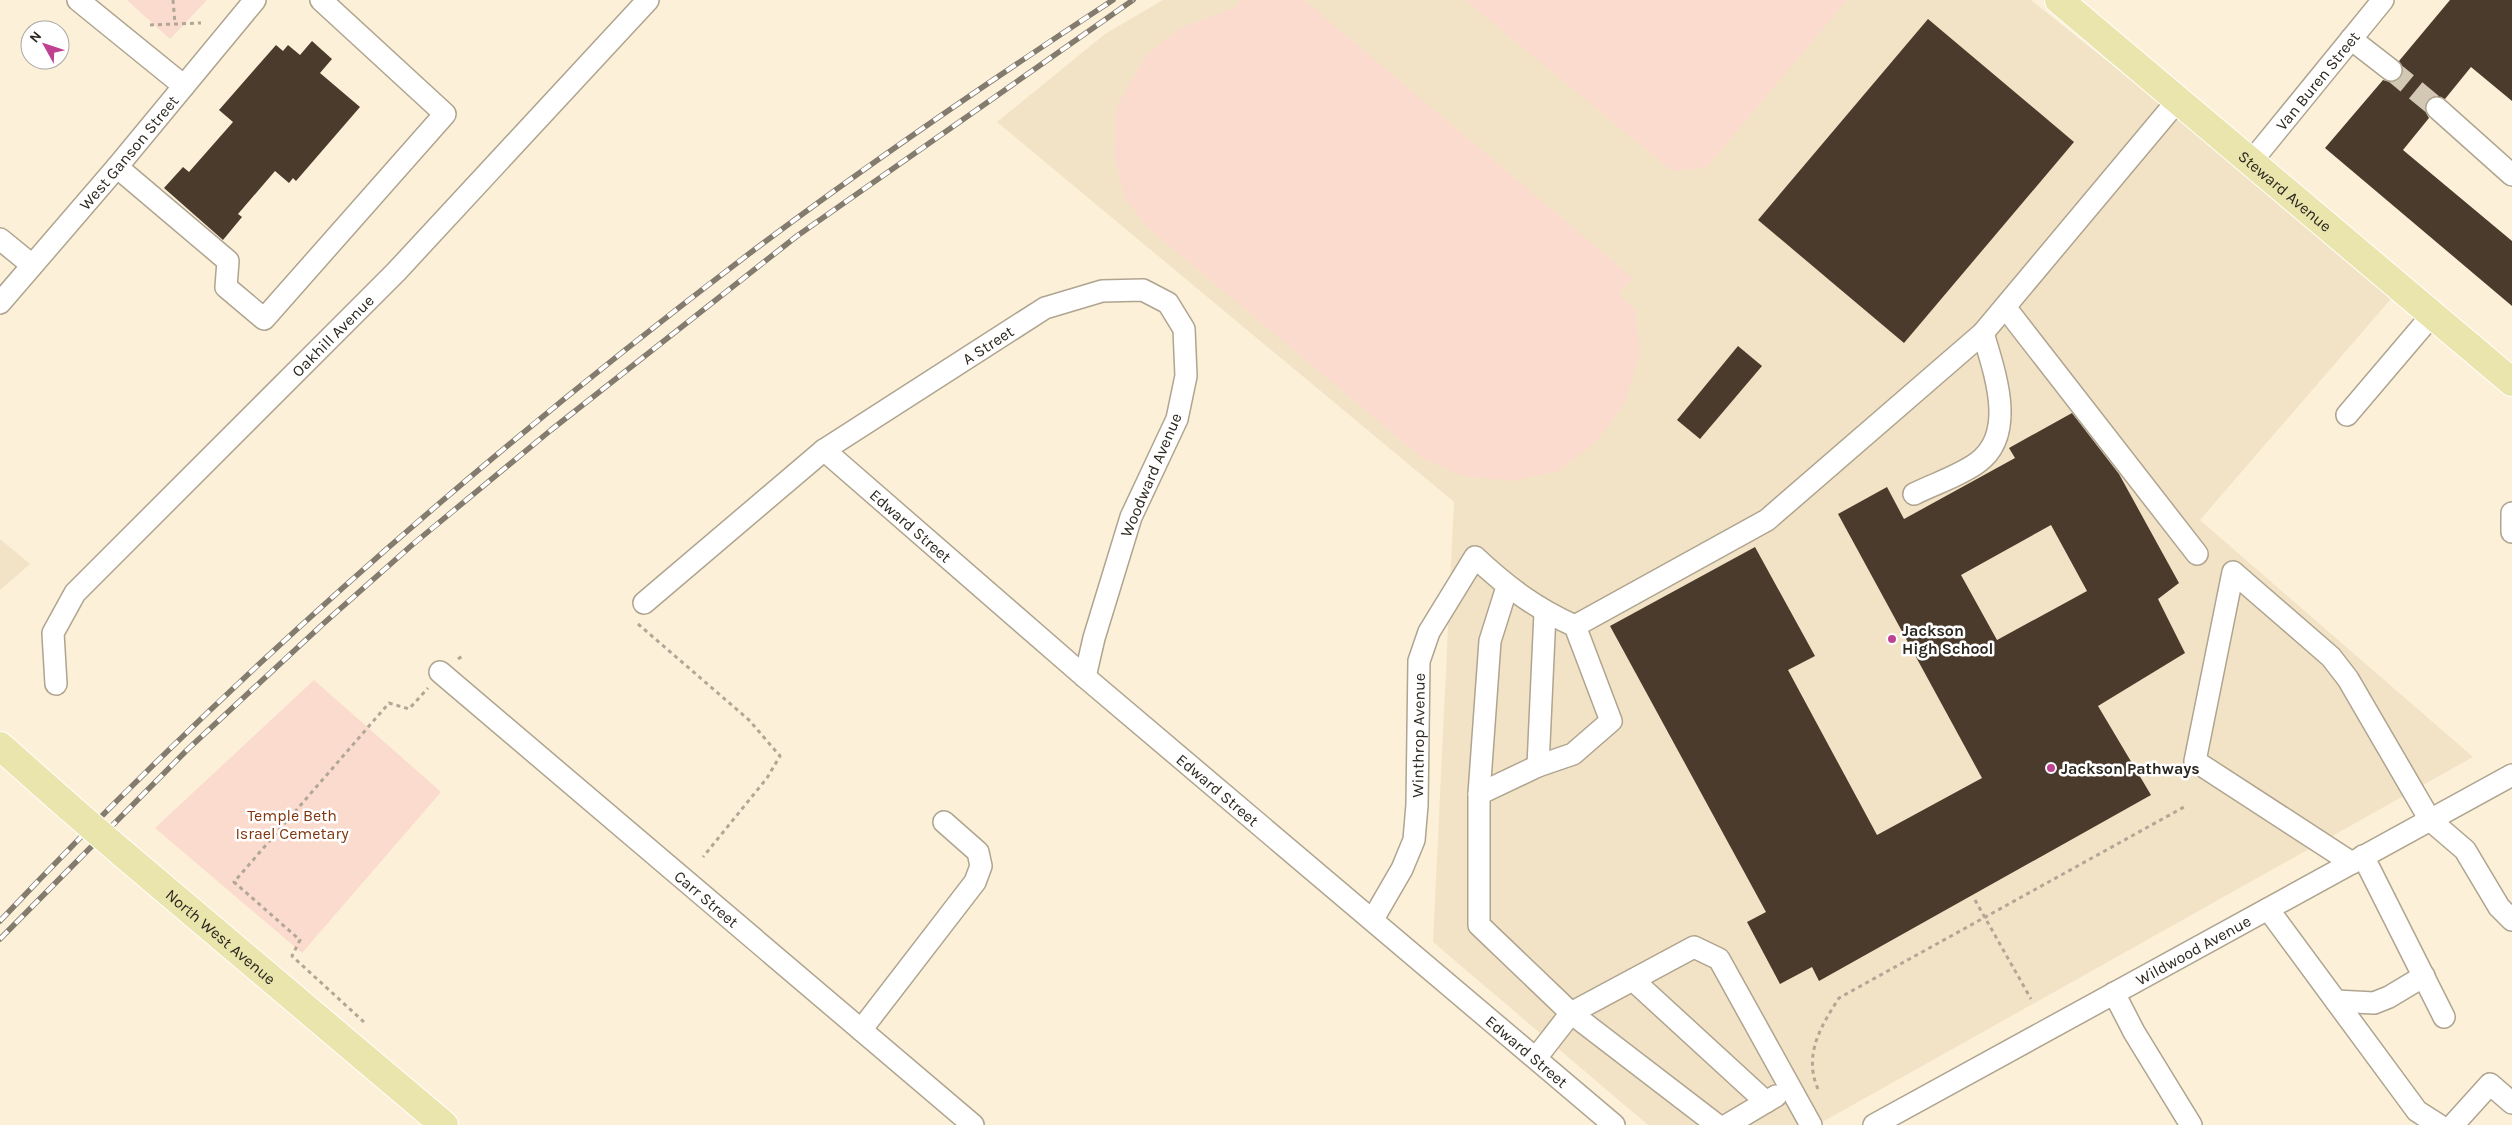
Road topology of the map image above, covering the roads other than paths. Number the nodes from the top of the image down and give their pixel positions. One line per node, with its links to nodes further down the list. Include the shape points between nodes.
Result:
1 (78, 0): 9 (street)
2 (255, 0): 9 (street, West Ganson Street)
3 (321, 0): 13 (street, via 445,114 264,319 226,287 228,261)
4 (648, 0): 35 (street, Oakhill Avenue, via 396,272 75,594 53,633)
5 (2059, 0): 10 (main road, Steward Avenue)
6 (2383, 0): 7 (street, Van Buren Street)
7 (2351, 39): 8 (street); 12 (street, Van Buren Street)
8 (2391, 70)
9 (184, 86): 13 (street, West Ganson Street)
10 (2178, 100): 12 (main road, Steward Avenue); 19 (street)
11 (2437, 108): 14 (street)
12 (2251, 162): 20 (main road, Steward Avenue)
13 (117, 167): 16 (street, West Ganson Street)
14 (2512, 175)
15 (0, 239): 16 (street)
16 (32, 265): 17 (street, West Ganson Street)
17 (0, 303)
18 (1168, 303): 24 (street, A Street, via 1143,290 1124,289 1102,290 1045,308); 34 (street, Woodward Avenue, via 1184,329 1186,376 1177,419 1130,517)
19 (2005, 307): 21 (street); 28 (street)
20 (2432, 315): 22 (main road, Steward Avenue); 23 (street)
21 (1983, 333): 25 (street, via 1994,371 2001,420 1993,446 1978,463); 32 (street, via 1767,520)
22 (2512, 382)
23 (2346, 415)
24 (824, 450): 30 (street, A Street); 34 (street, Edward Street)
25 (1914, 494)
26 (2512, 514): 27 (street)
27 (2512, 532)
28 (2197, 554)
29 (1507, 587): 31 (street); 39 (street, via 1490,641); 44 (street, Winthrop Avenue, via 1475,557 1429,632 1419,661 1414,840 1402,869)
30 (644, 603)
31 (1545, 612): 32 (street); 37 (street)
32 (1575, 626): 37 (street, via 1610,721 1573,754)
33 (440, 672): 52 (street, Carr Street)
34 (1085, 677): 44 (street, Edward Street)
35 (56, 684)
36 (0, 746): 57 (main road, North West Avenue, bridge)
37 (1538, 766): 39 (street)
38 (2512, 775): 40 (street, Wildwood Avenue)
39 (1479, 794): 50 (street, via 1479,925)
40 (2430, 820): 42 (street, Wildwood Avenue); 42 (street, via 2348,679 2331,657 2234,572 2195,760); 45 (street, via 2465,850 2499,907)
41 (944, 822): 52 (street, via 978,852 981,866 975,882)
42 (2358, 860): 43 (street, Wildwood Avenue); 46 (street)
43 (2268, 909): 48 (street, Wildwood Avenue); 49 (street)
44 (1373, 920): 53 (street, Edward Street)
45 (2512, 920)
46 (2424, 976): 49 (street, via 2374,1003); 51 (street)
47 (1632, 980): 50 (street); 54 (street, via 1694,947 1719,959); 55 (street)
48 (2114, 993): 63 (street, Wildwood Avenue); 64 (street)
49 (2336, 1001): 65 (street, via 2417,1111)
50 (1571, 1013): 53 (street); 60 (street)
51 (2444, 1017)
52 (862, 1030): 58 (street, Carr Street)
53 (1536, 1058): 59 (street, Edward Street)
54 (1790, 1087): 55 (street); 62 (street)
55 (1766, 1102): 61 (street)
56 (2512, 1103): 66 (street, via 2490,1084)
57 (444, 1125)
58 (973, 1125)
59 (1614, 1125)
60 (1717, 1125)
61 (1727, 1125)
62 (1811, 1125)
63 (1874, 1125)
64 (2191, 1125)
65 (2439, 1125)
66 (2453, 1125)

